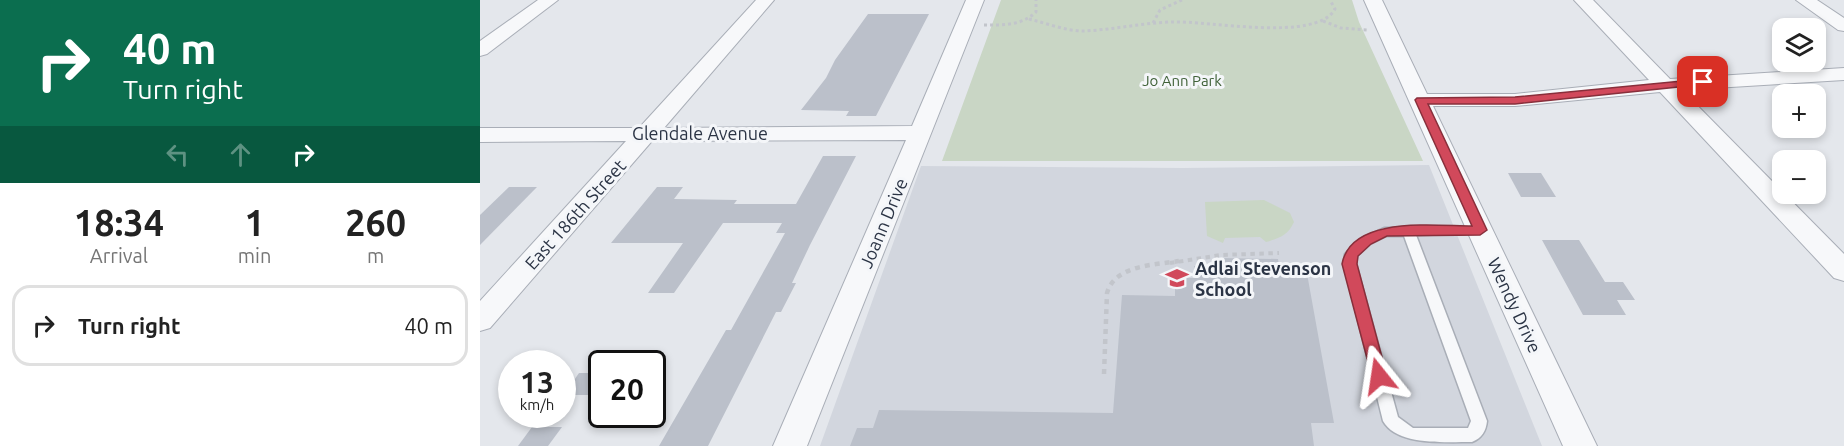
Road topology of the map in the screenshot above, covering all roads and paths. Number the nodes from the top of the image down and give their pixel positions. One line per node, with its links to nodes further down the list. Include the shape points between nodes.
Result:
1 (549, 0): 16 (street)
2 (765, 0): 20 (street, East 186th Street)
3 (975, 0): 21 (street, Joann Drive)
4 (1036, 0): 10 (path, via 1036,12)
5 (1182, 0): 12 (path, via 1162,8)
6 (1330, 0): 11 (path, via 1335,9)
7 (1373, 0): 19 (street, Wendy Drive)
8 (1583, 0): 18 (street)
9 (1805, 0): 14 (street)
10 (1029, 19): 12 (path, via 1081,31); 13 (path, via 1017,24)
11 (1323, 21): 12 (path, via 1305,28 1285,29); 15 (path, via 1341,28)
12 (1153, 23)
13 (983, 25)
14 (1844, 26)
15 (1371, 30)
16 (480, 50)
17 (1844, 74): 18 (street)
18 (1665, 85): 19 (street, via 1515,100); 26 (street)
19 (1420, 100): 23 (street, Wendy Drive)
20 (646, 133): 21 (street, Glendale Avenue); 22 (street, Glendale Avenue); 27 (street, East 186th Street)
21 (920, 133): 29 (street, Joann Drive)
22 (480, 135)
23 (1480, 230): 24 (lane); 30 (street, Wendy Drive)
24 (1408, 231): 24 (lane, via 1384,231 1366,240 1351,254 1350,264 1391,421 1410,435 1472,435 1479,421)
25 (1279, 253): 28 (path, via 1221,255 1121,273 1110,282 1107,293)
26 (1844, 271)
27 (480, 320)
28 (1104, 374)
29 (790, 446)
30 (1580, 446)

